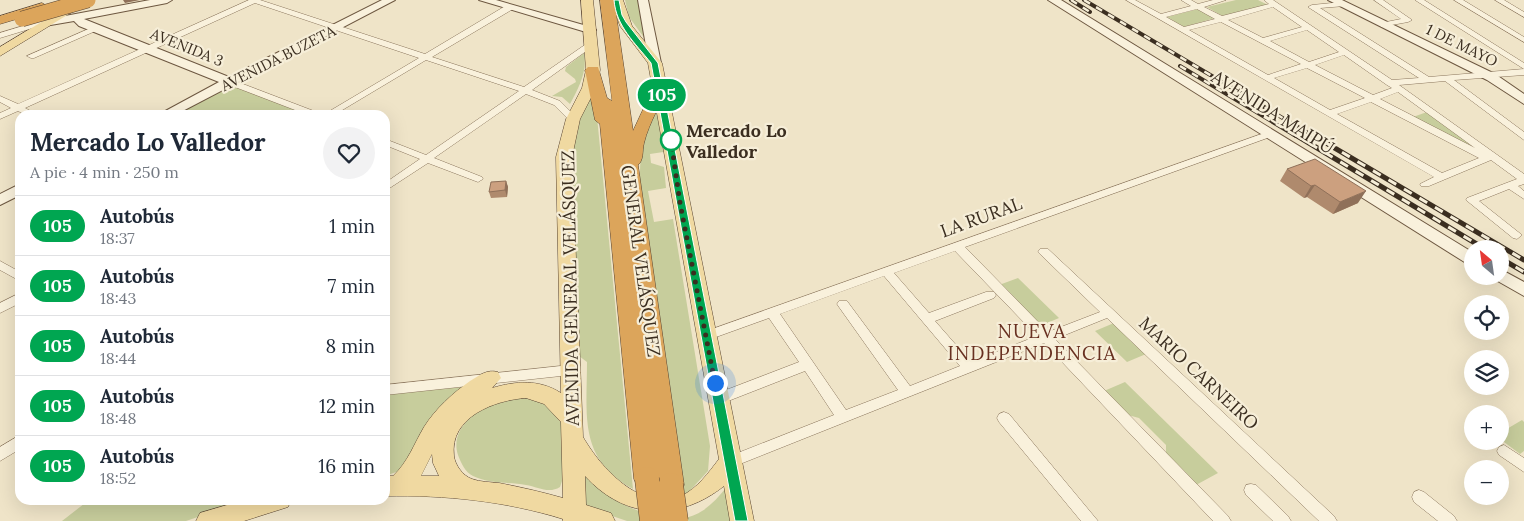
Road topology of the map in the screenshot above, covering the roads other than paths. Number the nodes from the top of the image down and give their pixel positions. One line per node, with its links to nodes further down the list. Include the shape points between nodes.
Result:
1 (68, 0): 21 (highway)
2 (167, 0): 25 (main road)
3 (255, 0): 38 (street); 46 (street)
4 (390, 0): 38 (main road, AVENIDA BUZETA)
5 (484, 0): 24 (main road)
6 (587, 0): 39 (main road, AVENIDA GENERAL VELÁSQUEZ)
7 (595, 0): 80 (highway, GENERAL VELÁSQUEZ)
8 (607, 0): 83 (highway, GENERAL VELÁSQUEZ)
9 (643, 0): 51 (main road)
10 (1053, 0): 76 (main road, AVENIDA MAIPÚ)
11 (1130, 0): 29 (street)
12 (1185, 0): 23 (street)
13 (1222, 0): 23 (street)
14 (1378, 0): 35 (street, 1 DE MAYO, via 1408,20)
15 (1419, 0): 53 (street)
16 (1458, 0): 42 (street)
17 (1500, 0): 27 (street)
18 (86, 1): 25 (main road, via 88,11); 28 (main road); 32 (highway, bridge); 33 (main road)
19 (1272, 2): 30 (street); 37 (street)
20 (1337, 2): 35 (main road, 1 DE MAYO); 59 (street, via 1312,8)
21 (37, 5): 26 (highway); 31 (highway)
22 (618, 7): 51 (main road); 78 (highway)
23 (1197, 7): 29 (street); 30 (street)
24 (510, 8): 39 (main road); 50 (street)
25 (99, 13): 28 (main road); 36 (main road, via 89,18)
26 (0, 14)
27 (1524, 14)
28 (77, 17): 33 (main road); 36 (main road, AVENIDA 3)
29 (1159, 17): 40 (street)
30 (1221, 19): 40 (street); 43 (street)
31 (0, 20)
32 (28, 22): 33 (main road); 34 (highway); 41 (street); 44 (main road)
33 (48, 22): 47 (main road)
34 (0, 25)
35 (1384, 25): 56 (main road, 1 DE MAYO)
36 (92, 27): 46 (main road, AVENIDA 3); 49 (street)
37 (1310, 27): 43 (street); 48 (street)
38 (335, 28): 50 (street); 60 (main road, AVENIDA BUZETA)
39 (590, 30): 45 (main road, AVENIDA GENERAL VELÁSQUEZ)
40 (1182, 30): 57 (street)
41 (0, 36)
42 (1524, 40)
43 (1262, 41): 52 (street)
44 (0, 44)
45 (592, 44): 54 (main road, AVENIDA GENERAL VELÁSQUEZ); 64 (street)
46 (148, 49): 60 (main road, AVENIDA 3); 68 (street)
47 (0, 52)
48 (1346, 52): 52 (street); 62 (street)
49 (31, 56)
50 (425, 58): 64 (street); 72 (street)
51 (655, 63): 61 (main road)
52 (1307, 65): 57 (street); 65 (street)
53 (1524, 67)
54 (593, 70): 75 (main road, AVENIDA GENERAL VELÁSQUEZ, via 589,88); 80 (highway)
55 (1524, 72): 56 (street)
56 (1486, 75): 58 (street); 67 (main road, 1 DE MAYO)
57 (1267, 78): 73 (street)
58 (1446, 78): 59 (street); 77 (street)
59 (1428, 80): 62 (street)
60 (230, 82): 70 (main road, AVENIDA BUZETA); 71 (street, AVENIDA 3)
61 (659, 83): 78 (highway); 110 (main road)
62 (1390, 83): 63 (street)
63 (1399, 89): 65 (street); 81 (street)
64 (525, 91): 75 (street, via 557,103); 82 (street)
65 (1370, 98): 73 (street); 81 (street)
66 (0, 99): 68 (street)
67 (1524, 100)
68 (18, 108): 69 (street); 74 (street)
69 (23, 110)
70 (175, 110)
71 (303, 110)
72 (337, 110)
73 (1330, 113): 84 (street)
74 (0, 116)
75 (573, 119): 114 (main road, AVENIDA GENERAL VELÁSQUEZ, via 564,157)
76 (1270, 134): 95 (street, LA RURAL); 97 (main road, AVENIDA MAIPÚ)
77 (1524, 137)
78 (636, 142): 83 (highway)
79 (390, 144): 82 (street)
80 (612, 149): 127 (highway, GENERAL VELÁSQUEZ)
81 (1492, 156): 84 (street); 86 (street)
82 (427, 158): 85 (street); 87 (street)
83 (630, 176): 127 (highway, GENERAL VELÁSQUEZ)
84 (1442, 177): 88 (street)
85 (478, 178)
86 (1524, 179): 89 (street)
87 (390, 184)
88 (1425, 184)
89 (1510, 185): 91 (street); 94 (street, via 1471,200)
90 (15, 192): 92 (main road)
91 (1524, 196)
92 (0, 200)
93 (1501, 233): 94 (street)
94 (1520, 235)
95 (957, 246): 99 (street, LA RURAL); 111 (street)
96 (1044, 252): 108 (street, MARIO CARNEIRO)
97 (1464, 253)
98 (0, 265): 100 (street)
99 (886, 271): 107 (street, LA RURAL); 109 (street)
100 (15, 274)
101 (1509, 281): 102 (main road)
102 (1524, 290)
103 (990, 295): 109 (street)
104 (15, 300): 106 (street)
105 (843, 304): 117 (street)
106 (0, 309)
107 (772, 312): 110 (street, LA RURAL); 112 (street)
108 (1108, 313): 111 (street); 142 (street, MARIO CARNEIRO)
109 (927, 319): 113 (street)
110 (705, 336): 118 (main road)
111 (1044, 337): 113 (street); 140 (street)
112 (808, 364): 118 (street); 119 (street)
113 (968, 367): 117 (street)
114 (570, 370): 115 (street); 121 (main road, AVENIDA GENERAL VELÁSQUEZ)
115 (492, 378): 116 (street); 128 (main road, via 450,410 410,474)
116 (390, 389)
117 (908, 392): 119 (street)
118 (718, 398): 125 (main road)
119 (842, 417): 125 (street)
120 (1004, 418): 139 (street)
121 (573, 430): 125 (main road, via 589,468 603,483 618,494 653,508 674,509 694,500 707,490); 129 (main road, via 557,402 542,393 502,391 474,404 449,430 443,451 448,471); 133 (main road, AVENIDA GENERAL VELÁSQUEZ)
122 (15, 444): 124 (street)
123 (1504, 451): 126 (street)
124 (0, 455)
125 (730, 462): 138 (main road)
126 (1524, 466)
127 (659, 482): 136 (highway, GENERAL VELÁSQUEZ, bridge); 137 (highway, GENERAL VELÁSQUEZ, bridge)
128 (392, 486): 129 (main road)
129 (467, 489): 133 (main road, via 516,495)
130 (1251, 490): 141 (street)
131 (1419, 496): 143 (street)
132 (263, 505): 134 (main road)
133 (574, 516): 135 (main road)
134 (208, 521)
135 (603, 521)
136 (652, 521)
137 (676, 521)
138 (742, 521)
139 (1090, 521)
140 (1223, 521)
141 (1283, 521)
142 (1329, 521)
143 (1449, 521)

